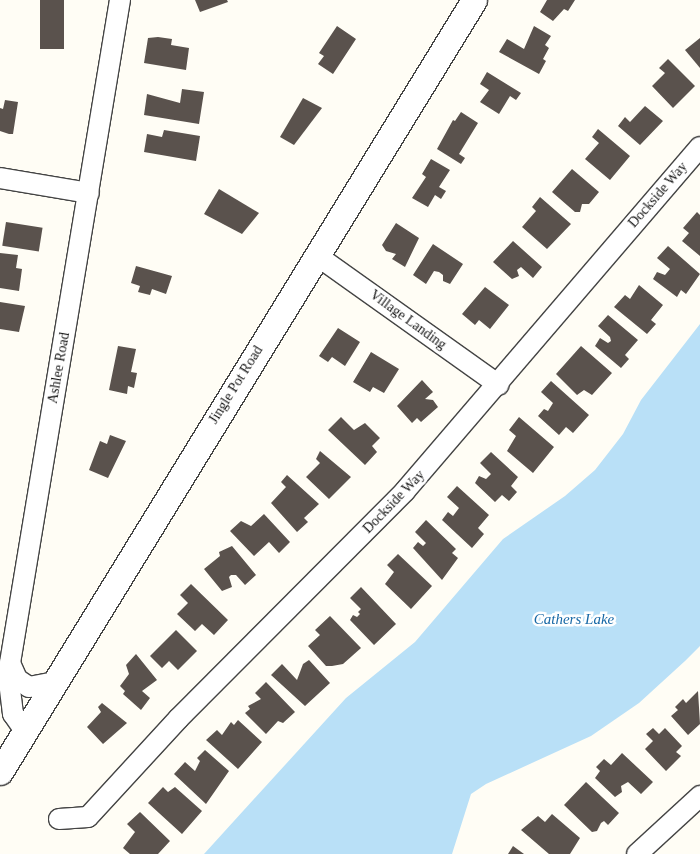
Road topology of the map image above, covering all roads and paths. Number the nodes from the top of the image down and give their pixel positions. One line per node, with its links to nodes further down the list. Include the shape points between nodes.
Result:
1 (120, 0): 5 (street, Ashlee Road)
2 (474, 0): 6 (street, Jingle Pot Road)
3 (700, 147): 7 (street, Dockside Way)
4 (0, 178): 5 (street)
5 (89, 193): 8 (street, Ashlee Road)
6 (316, 255): 7 (street, Village Landing); 9 (street, Jingle Pot Road)
7 (499, 385): 13 (street, Dockside Way, via 405,491 179,718 88,818)
8 (10, 663): 9 (street, via 17,679 29,687); 10 (street, Ashlee Road, via 9,700 13,714)
9 (54, 682): 10 (street, Jingle Pot Road)
10 (25, 731): 11 (street, Jingle Pot Road)
11 (0, 772)
12 (700, 796): 14 (street)
13 (59, 819)
14 (636, 854)

